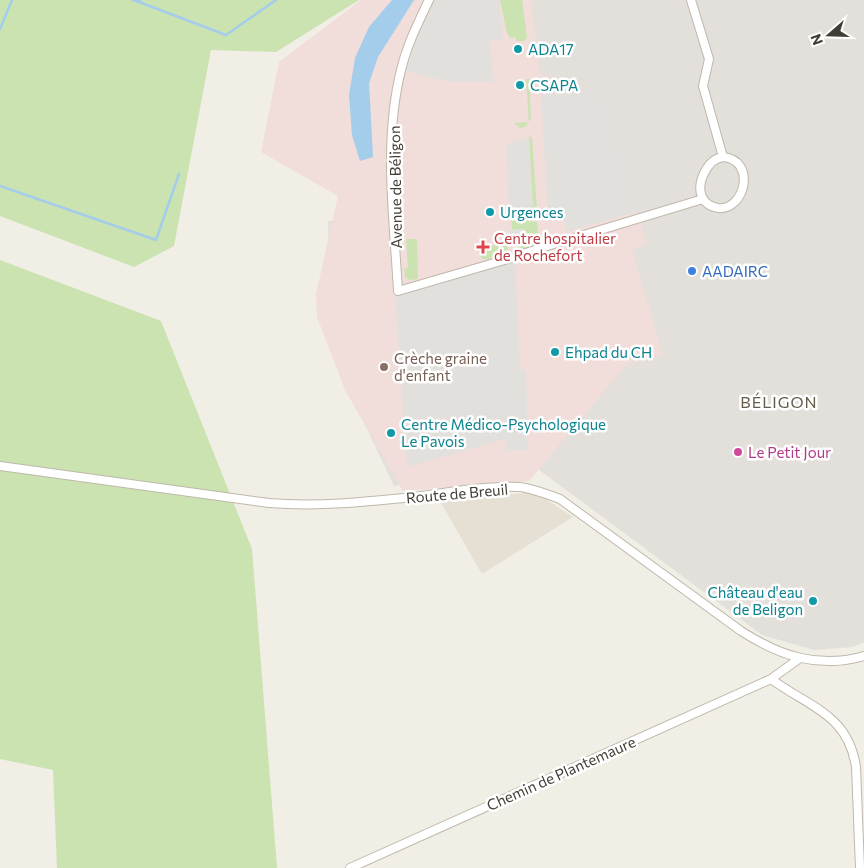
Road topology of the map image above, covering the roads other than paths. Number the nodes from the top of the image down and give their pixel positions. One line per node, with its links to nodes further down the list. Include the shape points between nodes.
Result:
1 (430, 0): 4 (street, Avenue de Béligon, via 414,31 401,69 393,120 398,291)
2 (691, 0): 3 (street, via 709,60 703,86)
3 (724, 157): 4 (street, via 713,161 706,172 701,188); 4 (street, via 734,160 742,169 744,177 740,194 734,204 723,208 714,207)
4 (703, 199)
5 (0, 466): 7 (street, Route de Breuil, via 295,505 385,500 495,488 520,487 539,491 560,499 741,631 771,649)
6 (864, 656): 7 (street, Route de Breuil, via 834,661)
7 (800, 658): 8 (street, Chemin de Plantemaure)
8 (771, 679): 9 (street, Chemin de Plantemaure); 10 (street, via 819,709 842,730 849,742 856,767)
9 (350, 868)
10 (860, 868)

